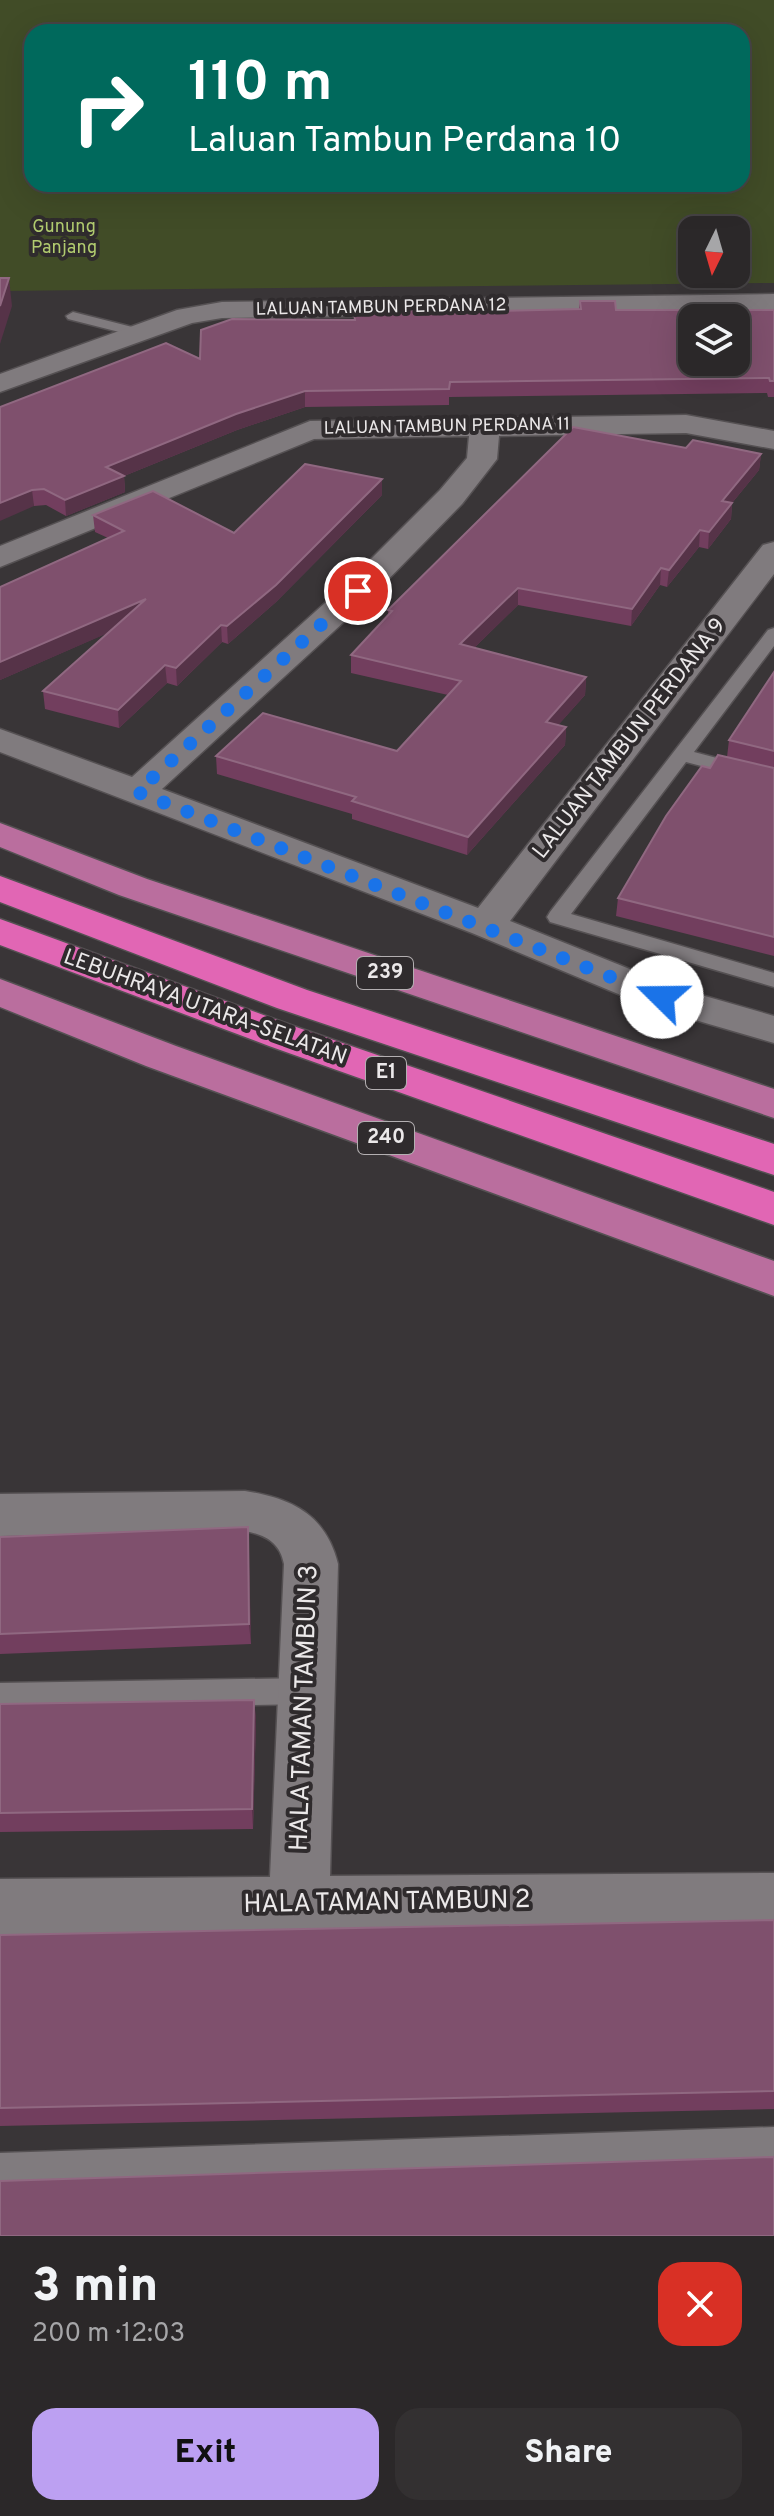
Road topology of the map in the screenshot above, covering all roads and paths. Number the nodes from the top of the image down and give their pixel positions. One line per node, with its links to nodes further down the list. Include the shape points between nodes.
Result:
1 (774, 302): 3 (street, LALUAN TAMBUN PERDANA 12, via 222,310)
2 (73, 316): 3 (lane)
3 (139, 333): 4 (street, LALUAN TAMBUN PERDANA 12)
4 (0, 384)
5 (485, 426): 6 (street, LALUAN TAMBUN PERDANA 11, via 686,424); 7 (street, LALUAN TAMBUN PERDANA 11, via 310,430); 13 (street, via 482,459 451,497 358,591)
6 (774, 440)
7 (0, 557)
8 (767, 571): 16 (street, LALUAN TAMBUN PERDANA 9)
9 (774, 634): 11 (lane)
10 (0, 740): 13 (street)
11 (681, 755): 12 (lane); 18 (lane, via 558,917)
12 (774, 779)
13 (137, 792): 16 (street)
14 (0, 834): 21 (main road, 239, via 133,887)
15 (0, 888): 22 (highway, LEBUHRAYA UTARA–SELATAN / E1, via 292,999)
16 (486, 925): 20 (street, via 662,997)
17 (0, 931): 23 (highway, LEBUHRAYA UTARA–SELATAN / E1, via 298,1043)
18 (774, 980)
19 (0, 992): 24 (main road, 240, via 176,1062)
20 (774, 1030)
21 (774, 1104)
22 (774, 1160)
23 (774, 1209)
24 (774, 1279)
25 (0, 1515): 26 (street, HALA TAMAN TAMBUN 3, via 245,1511 284,1521 309,1547)
26 (308, 1691): 27 (lane); 29 (street, HALA TAMAN TAMBUN 3)
27 (0, 1696)
28 (774, 1900): 29 (street, HALA TAMAN TAMBUN 2)
29 (299, 1903): 30 (street, HALA TAMAN TAMBUN 2)
30 (0, 1907)
31 (774, 2145): 32 (lane)
32 (0, 2171)

